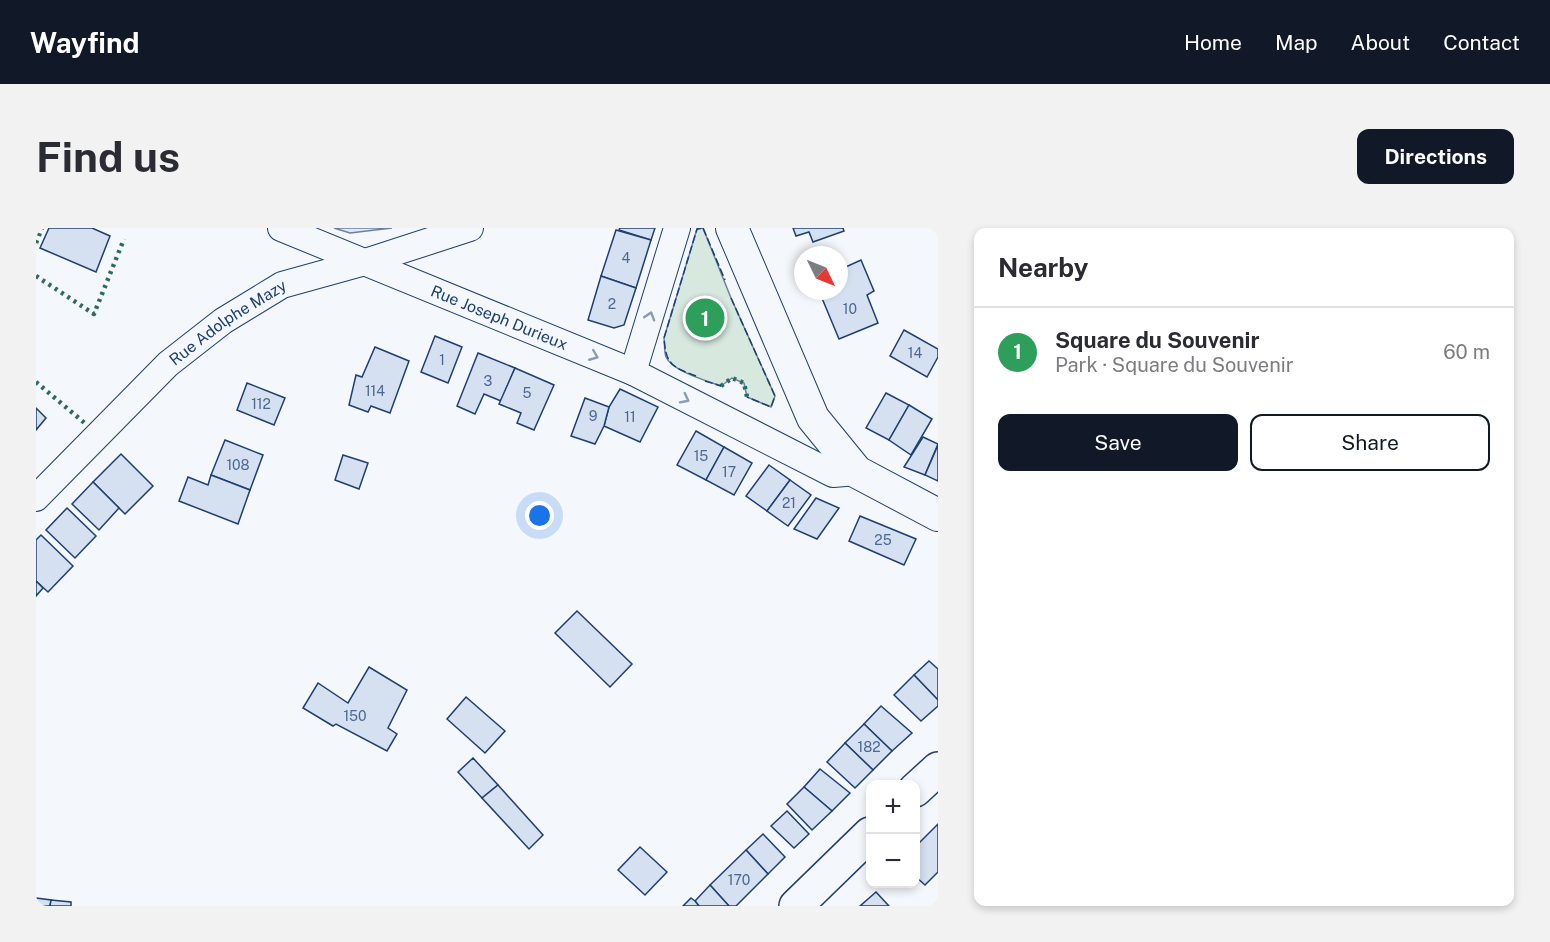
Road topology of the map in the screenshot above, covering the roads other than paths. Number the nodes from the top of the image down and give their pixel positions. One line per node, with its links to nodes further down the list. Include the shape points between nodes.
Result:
1 (281, 228): 5 (street, Rue Joseph Durieux)
2 (470, 228): 5 (street, Rue Adolphe Mazy)
3 (677, 228): 6 (street, one-way to 3)
4 (732, 228): 7 (street, via 813,418)
5 (365, 262): 6 (street, Rue Joseph Durieux, one-way to 6); 8 (street, Rue Adolphe Mazy, via 282,285 223,321 168,364)
6 (633, 372): 7 (street, Rue Joseph Durieux, one-way to 7, via 833,474)
7 (857, 472): 9 (street)
8 (36, 498)
9 (938, 515)
10 (938, 769): 11 (main road)
11 (920, 785)
12 (866, 838): 13 (main road)
13 (796, 906)

